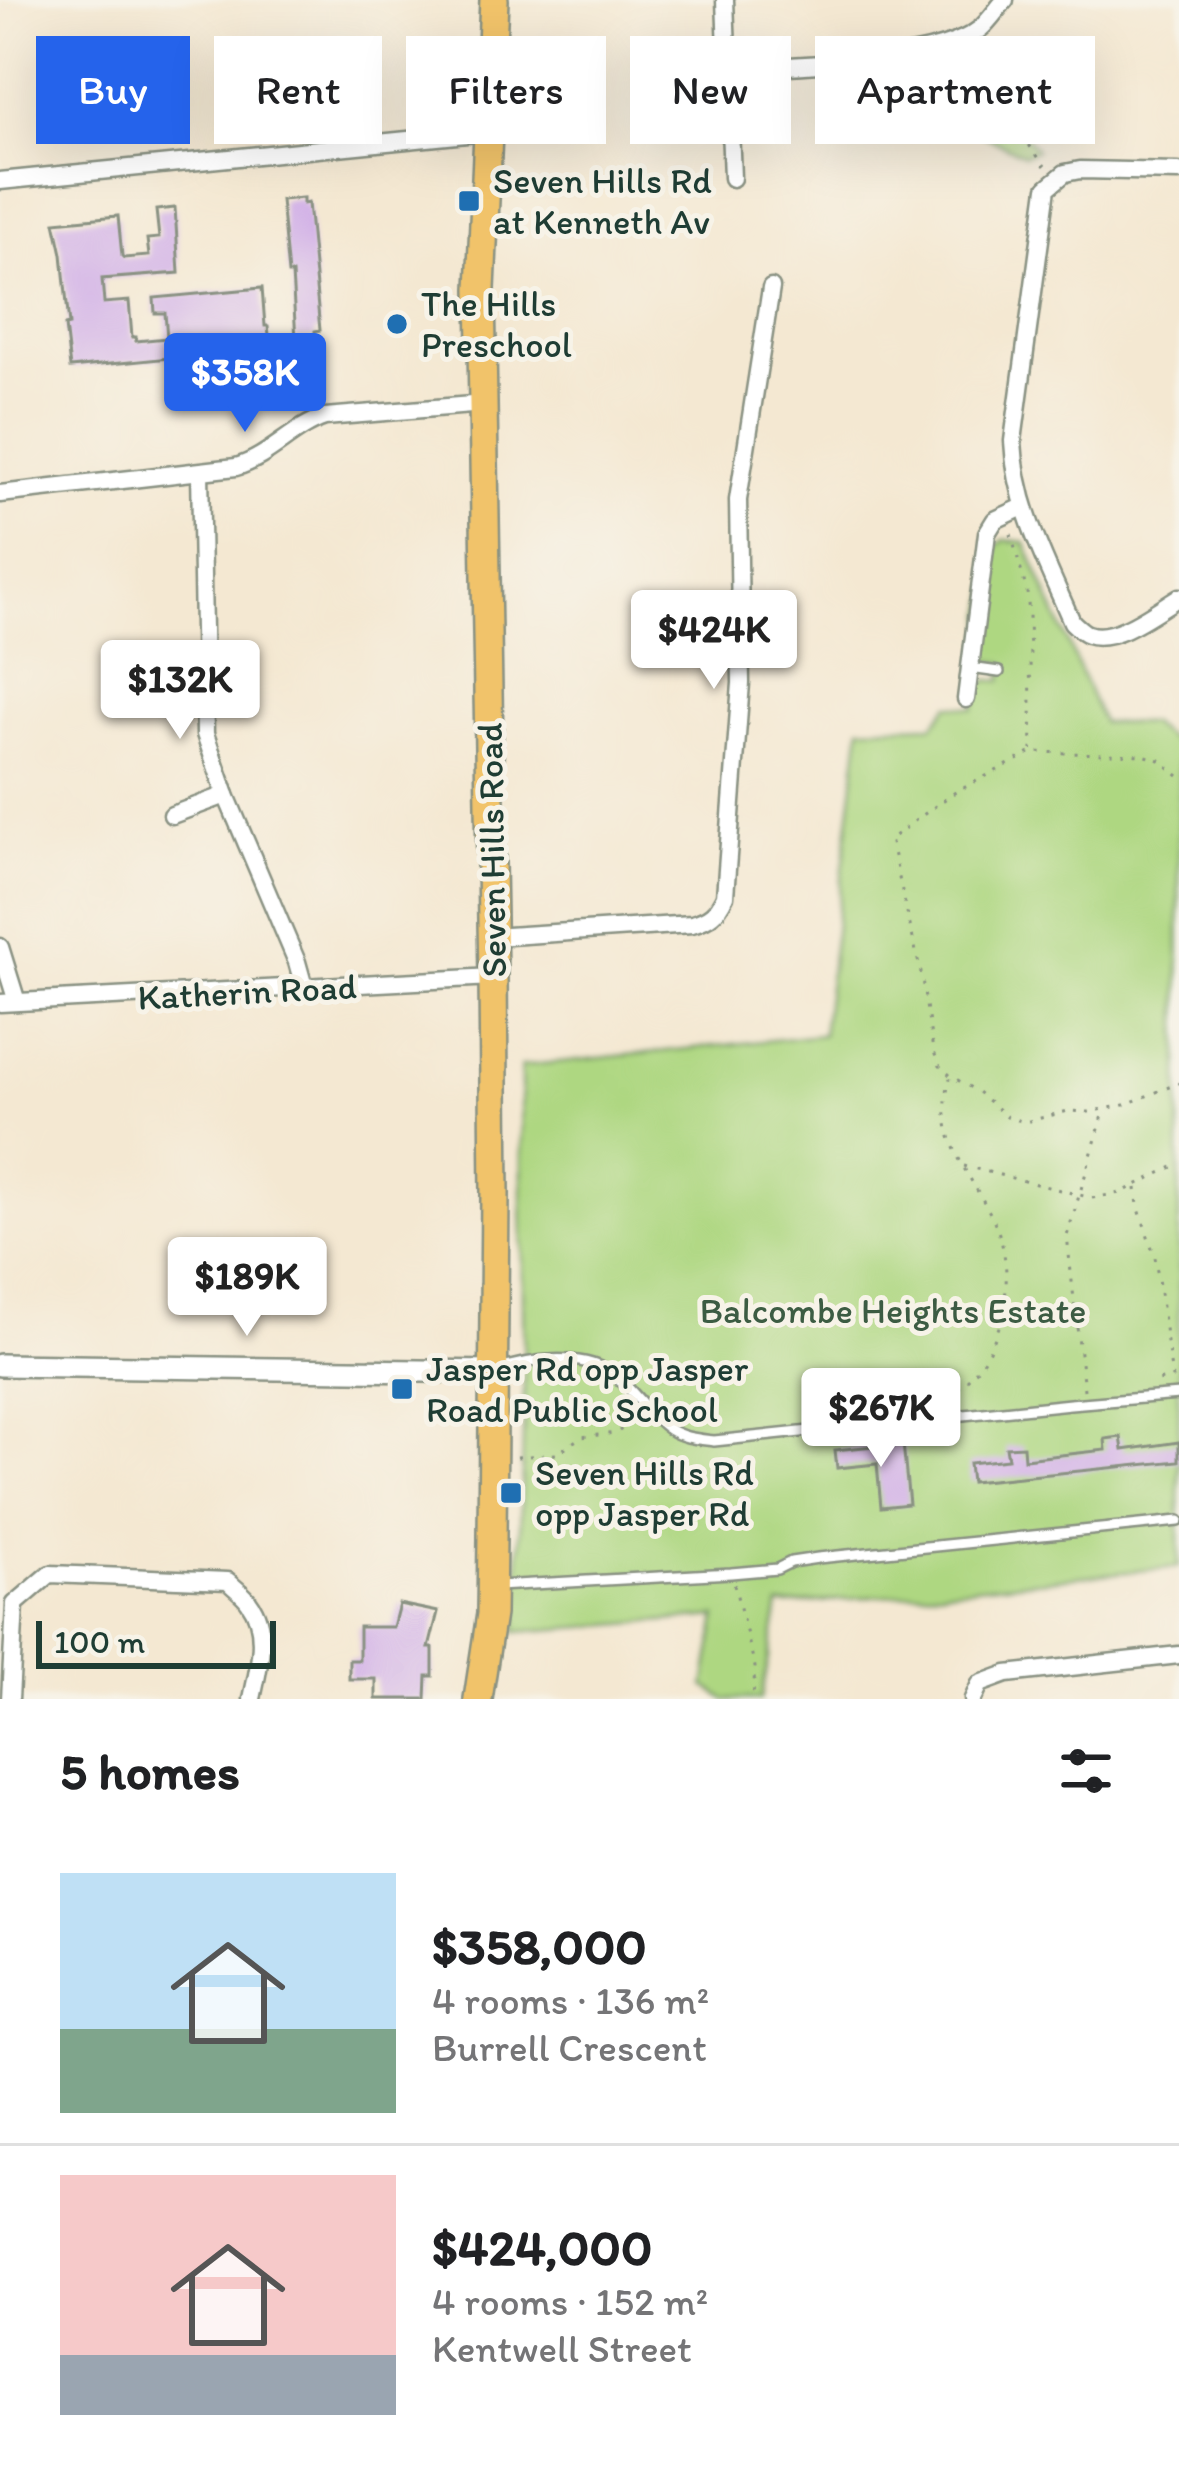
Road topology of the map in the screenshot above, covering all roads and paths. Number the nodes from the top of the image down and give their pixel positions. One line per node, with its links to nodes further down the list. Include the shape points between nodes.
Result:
1 (494, 0): 4 (main road, Seven Hills Road)
2 (725, 0): 5 (street)
3 (1005, 0): 6 (street)
4 (492, 36)
5 (727, 36)
6 (966, 36)
7 (406, 140): 14 (street)
8 (487, 144): 16 (main road, Seven Hills Road)
9 (731, 144): 12 (street)
10 (1028, 144): 13 (path)
11 (1179, 172): 13 (street, via 1080,170)
12 (732, 178)
13 (1054, 179): 19 (street, via 1043,200 1013,441)
14 (0, 181)
15 (771, 288): 28 (street, via 737,500 741,682 725,896 708,920 692,924)
16 (484, 404): 17 (street, via 325,417 245,465); 28 (main road, Seven Hills Road)
17 (200, 472): 18 (street); 26 (street, via 204,724)
18 (0, 494)
19 (1014, 511): 20 (street, via 1072,622 1086,634 1118,633); 21 (street, via 995,520 984,544); 24 (path, via 1027,592)
20 (1179, 597)
21 (970, 668): 22 (lane); 23 (street)
22 (1000, 672)
23 (966, 699)
24 (1031, 752): 25 (path, via 1143,755); 33 (path, via 890,839 933,1050)
25 (1179, 776)
26 (226, 795): 27 (street); 31 (street)
27 (172, 815)
28 (493, 937): 30 (main road, Seven Hills Road)
29 (0, 947): 32 (street)
30 (493, 977): 31 (street, Katherin Road); 41 (main road, Seven Hills Road)
31 (304, 986): 32 (street, Katherin Road)
32 (8, 1002)
33 (951, 1076): 35 (path, via 1015,1120); 37 (path, via 947,1128)
34 (1179, 1083): 35 (path)
35 (1104, 1110): 39 (path)
36 (1179, 1164): 38 (path)
37 (963, 1166): 39 (path); 46 (path, via 994,1220 1005,1301 980,1365)
38 (1136, 1184): 39 (path, via 1109,1196); 42 (path, via 1172,1378)
39 (1079, 1195): 44 (path, via 1067,1236)
40 (0, 1365): 41 (street)
41 (493, 1372): 45 (lane, via 526,1362 584,1363 607,1370); 50 (main road, Seven Hills Road)
42 (1159, 1381)
43 (1179, 1395): 44 (lane)
44 (1085, 1402): 46 (lane)
45 (650, 1411): 46 (lane, via 670,1430 714,1441); 47 (path, via 556,1454)
46 (925, 1419)
47 (515, 1457)
48 (1179, 1521): 49 (lane)
49 (731, 1573): 50 (lane); 55 (path, via 755,1667)
50 (491, 1586): 54 (main road, Seven Hills Road)
51 (1179, 1655): 56 (street, via 1007,1673 980,1684)
52 (10, 1699): 53 (street, via 15,1604 50,1574 227,1581 259,1624)
53 (252, 1699)
54 (478, 1699)
55 (753, 1699)
56 (973, 1699)

